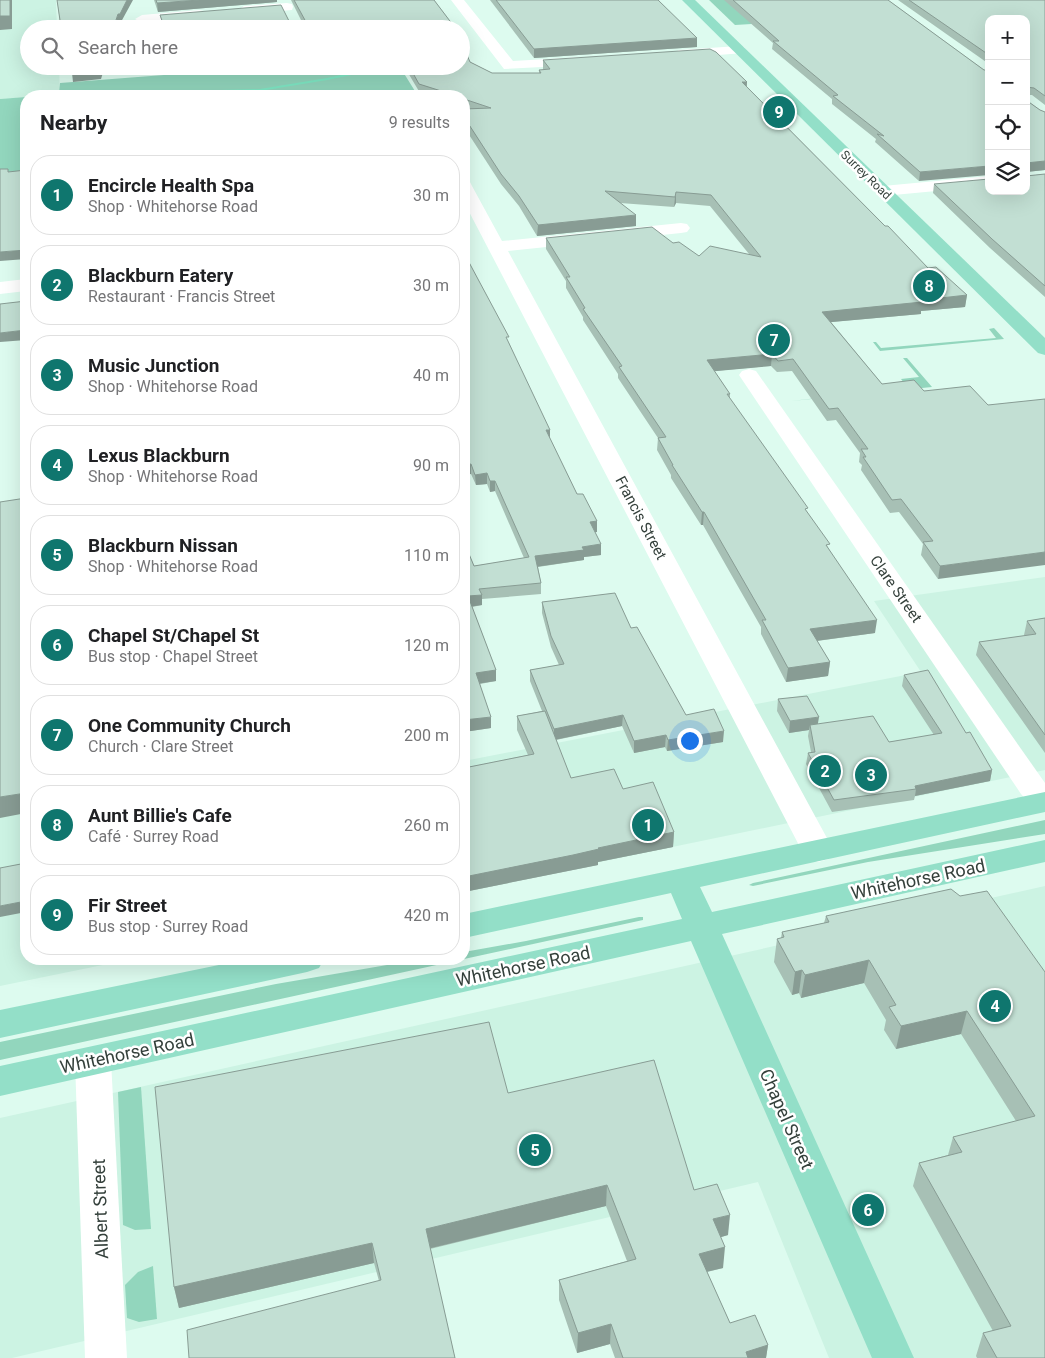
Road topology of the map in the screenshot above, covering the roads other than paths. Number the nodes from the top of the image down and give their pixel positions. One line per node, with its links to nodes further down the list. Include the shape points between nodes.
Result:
1 (457, 0): 10 (street, via 510,66)
2 (688, 0): 8 (main road, Surrey Road)
3 (286, 3): 4 (street); 7 (street)
4 (233, 11)
5 (215, 12): 6 (street)
6 (140, 19)
7 (294, 20)
8 (740, 50): 9 (street); 12 (main road, Surrey Road)
9 (668, 55)
10 (594, 60)
11 (985, 181): 12 (street)
12 (883, 191): 18 (main road, Surrey Road)
13 (470, 197): 15 (street, Francis Street)
14 (680, 228): 15 (street)
15 (497, 247): 21 (street, Francis Street)
16 (20, 286): 17 (street)
17 (0, 288)
18 (1045, 349)
19 (749, 375): 20 (street, Clare Street)
20 (1045, 802): 21 (main road)
21 (818, 851): 23 (main road)
22 (1045, 851): 25 (main road, Whitehorse Road)
23 (681, 880): 24 (main road); 25 (main road, Chapel Street)
24 (470, 925)
25 (703, 926): 28 (main road, Whitehorse Road); 31 (main road, Chapel Street)
26 (279, 965): 27 (main road)
27 (0, 1024)
28 (93, 1061): 29 (main road, Whitehorse Road); 30 (street, Albert Street)
29 (0, 1081)
30 (106, 1358)
31 (893, 1358)

